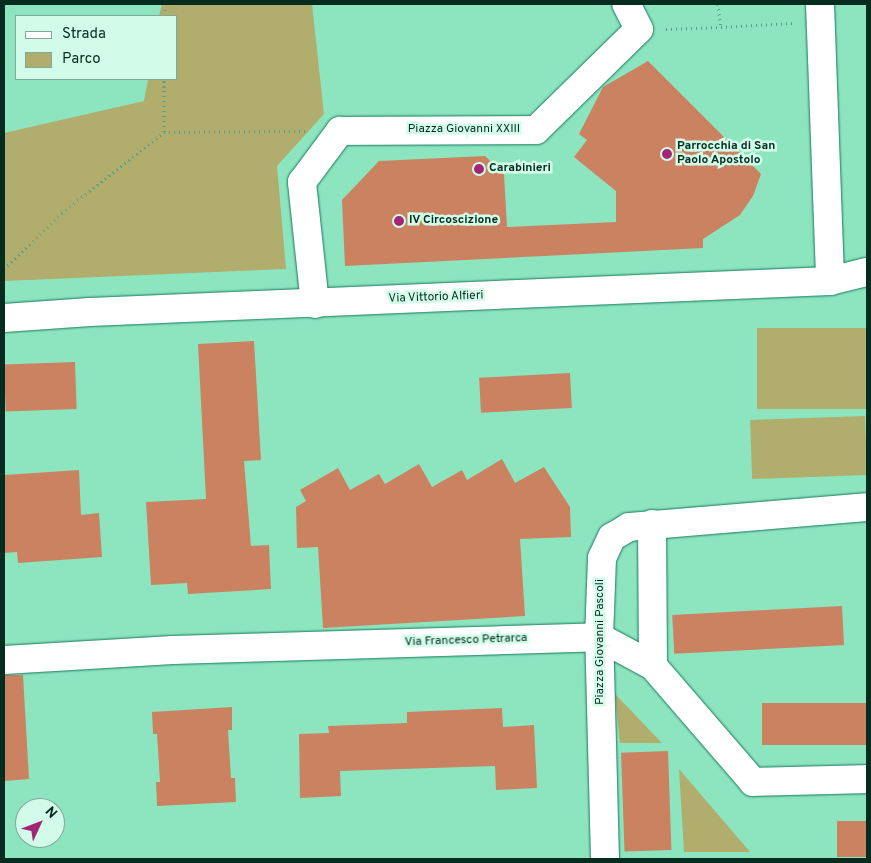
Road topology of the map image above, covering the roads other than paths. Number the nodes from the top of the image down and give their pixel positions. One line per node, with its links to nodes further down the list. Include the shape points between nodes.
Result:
1 (626, 4): 5 (street, Piazza Giovanni XXIII, via 639,29 536,130 340,131 302,182)
2 (821, 12): 4 (street)
3 (867, 272): 4 (street, Via Vittorio Alfieri)
4 (830, 281): 5 (street, Via Vittorio Alfieri)
5 (315, 304): 6 (street, Via Vittorio Alfieri)
6 (4, 318)
7 (867, 507): 8 (street, Piazza Giovanni Pascoli)
8 (652, 524): 9 (street, Piazza Giovanni Pascoli, via 629,527 612,537 602,558); 11 (street)
9 (598, 637): 10 (street, Via Francesco Petrarca, via 173,650); 11 (street, Via Francesco Petrarca); 13 (street, Piazza Giovanni Pascoli)
10 (4, 660)
11 (653, 666): 12 (street, Via Francesco Petrarca, via 754,782)
12 (867, 779)
13 (606, 859)

